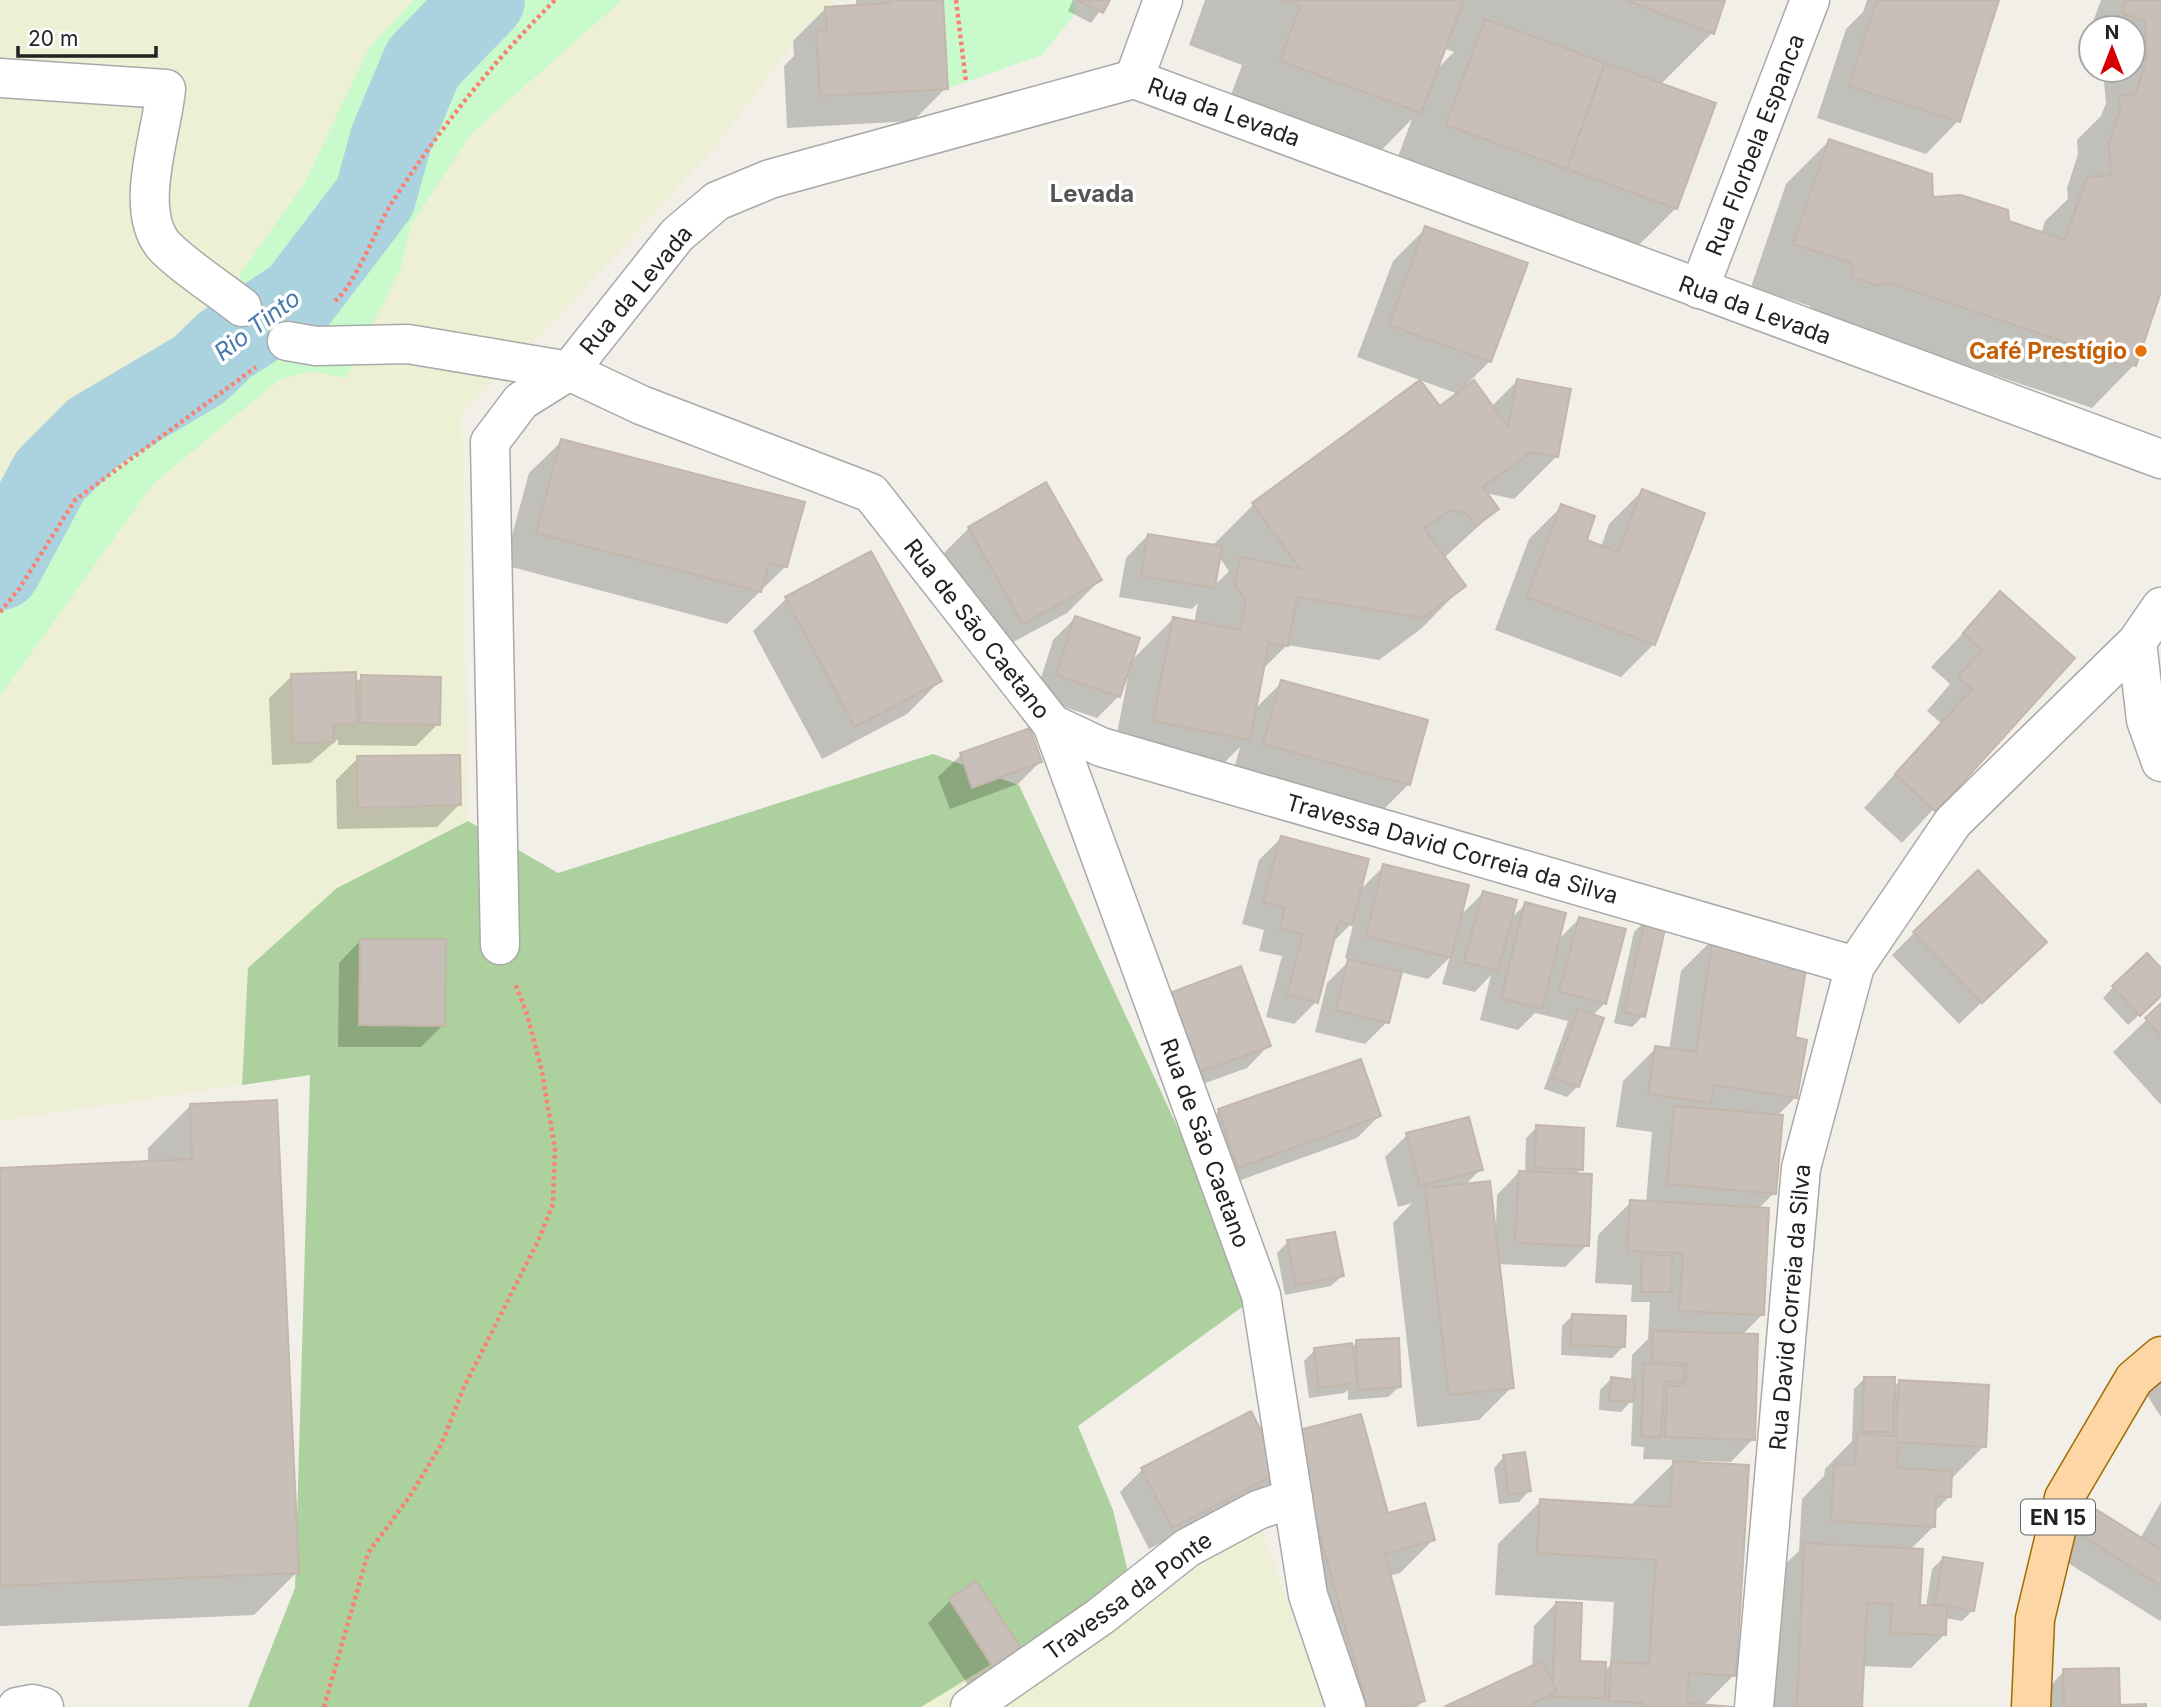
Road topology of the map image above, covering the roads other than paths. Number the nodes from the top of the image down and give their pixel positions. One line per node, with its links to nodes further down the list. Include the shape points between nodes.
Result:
1 (1163, 0): 4 (street)
2 (1810, 0): 5 (street, Rua Florbela Espanca)
3 (0, 78): 6 (street, via 166,89 149,203 153,226 165,246)
4 (1134, 79): 5 (street, Rua da Levada); 8 (street, Rua da Levada, via 770,179 717,201 677,235)
5 (1699, 289): 9 (street, Rua da Levada)
6 (242, 307)
7 (287, 341): 8 (street, Rua da Levada, via 316,346 408,344)
8 (569, 371): 12 (street, Rua de São Caetano, via 641,405 871,493); 14 (street, via 521,401 490,442)
9 (2161, 459)
10 (2161, 607): 11 (street, Rua David Correia da Silva)
11 (2137, 642): 13 (street, via 2146,720); 15 (street, Rua David Correia da Silva, via 1953,822)
12 (1052, 724): 15 (street, Travessa David Correia da Silva, via 1101,747); 17 (street, Rua de São Caetano, via 1261,1295)
13 (2161, 762)
14 (500, 946)
15 (1855, 966): 22 (street, Rua David Correia da Silva, via 1801,1168)
16 (2161, 1356): 23 (main road, EN 15, via 2134,1379 2064,1498 2035,1619)
17 (1293, 1498): 20 (street, Travessa da Ponte, via 1258,1510 1187,1548 1101,1616); 21 (street, Rua de São Caetano, via 1308,1595)
18 (17, 1707): 19 (street)
19 (44, 1707)
20 (970, 1707)
21 (1346, 1707)
22 (1754, 1707)
23 (2031, 1707)

